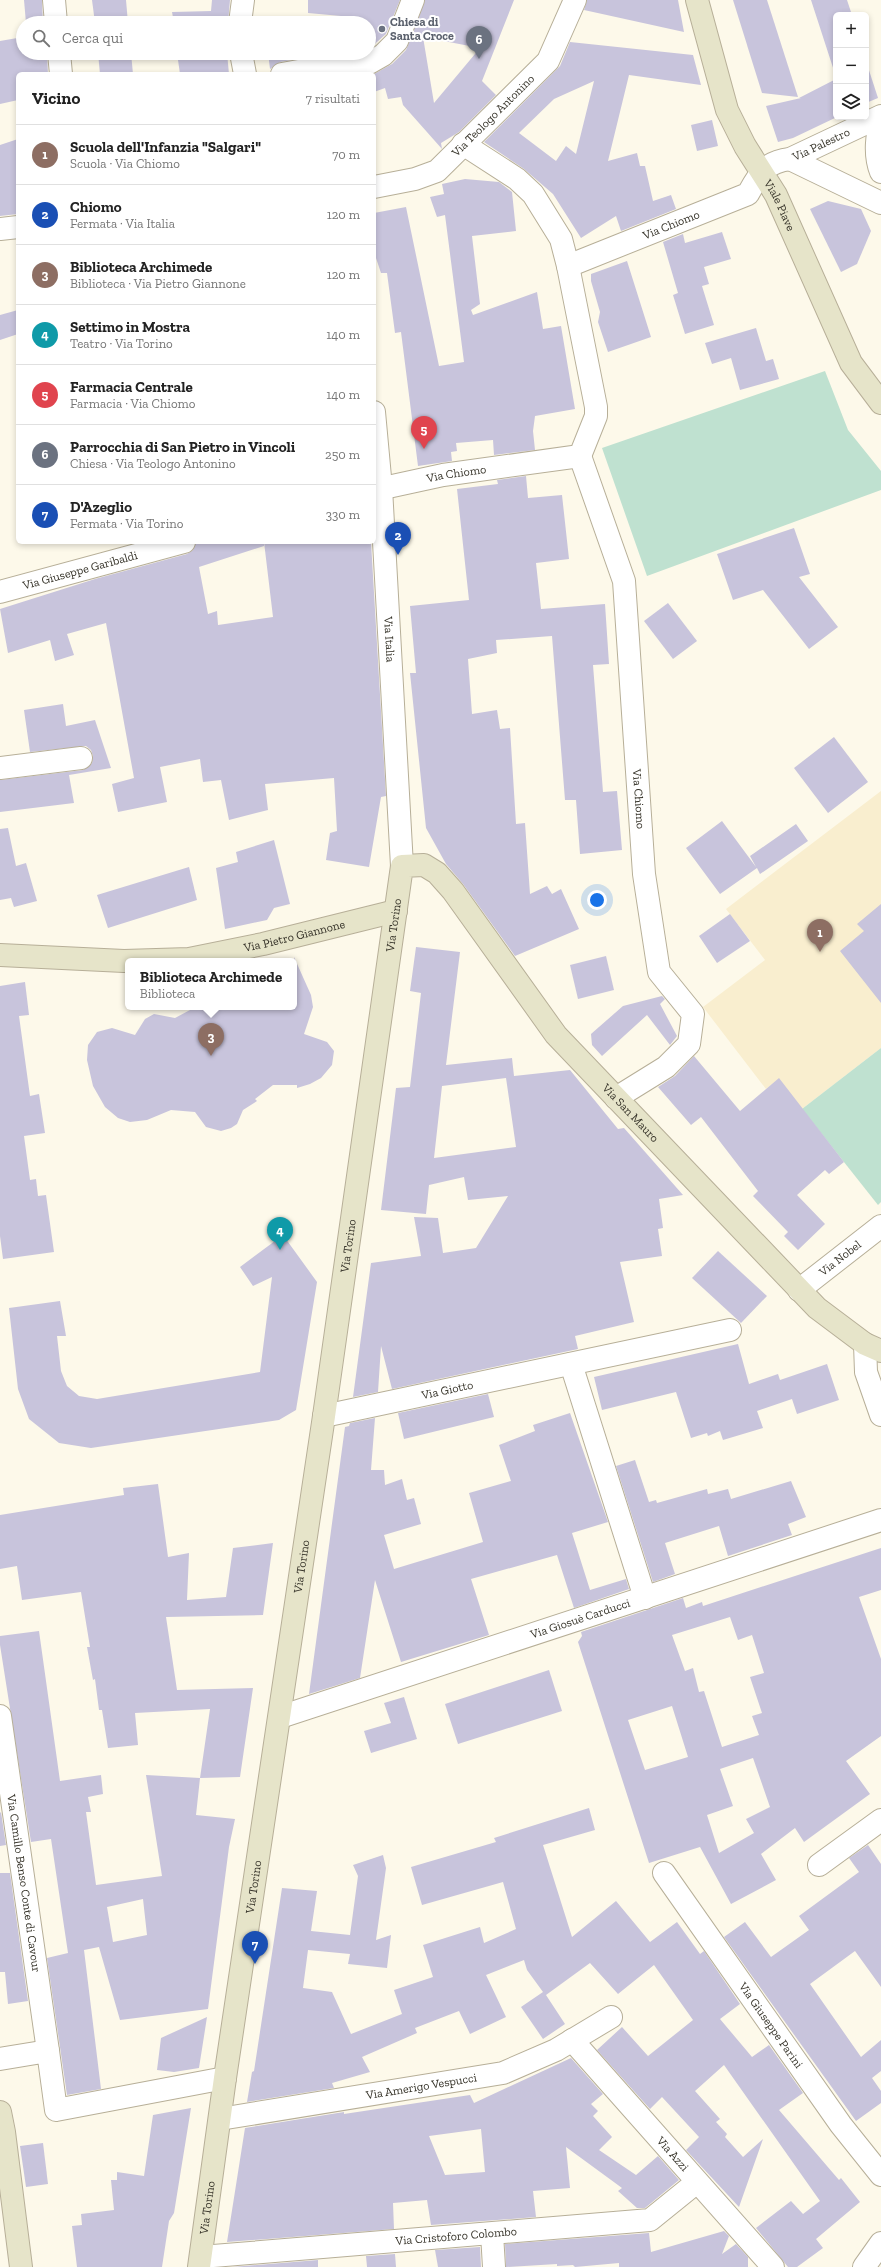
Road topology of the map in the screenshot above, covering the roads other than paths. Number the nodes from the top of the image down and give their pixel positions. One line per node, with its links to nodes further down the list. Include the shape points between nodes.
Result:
1 (54, 0): 6 (street)
2 (243, 0): 7 (street)
3 (413, 0): 8 (street, via 397,41)
4 (575, 0): 16 (street, Via Teologo Antonino, via 548,61)
5 (697, 0): 18 (street, Viale Piave, via 727,110 745,146)
6 (55, 16)
7 (241, 16)
8 (376, 59)
9 (60, 60): 12 (street)
10 (242, 60): 13 (street)
11 (374, 60): 14 (street, via 369,63 326,66)
12 (61, 72)
13 (245, 72)
14 (293, 72)
15 (881, 117): 17 (street, Via Palestro); 19 (street, via 877,139 877,162)
16 (463, 144): 20 (street, Via Teologo Antonino, via 436,171 415,179); 24 (street, via 517,179 534,194 561,239)
17 (790, 160): 18 (street, Via Palestro, via 779,161); 21 (street)
18 (762, 170): 24 (street, Via Chiomo, via 748,194); 25 (street, Viale Piave, via 776,195 851,363)
19 (881, 172)
20 (376, 187)
21 (881, 203)
22 (16, 227): 23 (street)
23 (0, 230)
24 (568, 266): 27 (street, via 596,407 596,416)
25 (881, 403)
26 (376, 450): 28 (street, Via Italia)
27 (580, 456): 28 (street, Via Chiomo, via 443,475); 38 (street, Via Chiomo, via 624,581 644,874 659,972 693,1014 689,1044 666,1067)
28 (378, 489): 33 (street, Via Italia)
29 (177, 544): 30 (street, Via Giuseppe Garibaldi)
30 (0, 592)
31 (81, 758): 32 (street)
32 (0, 768)
33 (402, 866): 34 (street, Via Torino); 38 (street, Via San Mauro, via 424,865 437,873 556,1035)
34 (396, 911): 36 (street, Via Pietro Giannone, via 263,944); 45 (street, Via Torino)
35 (0, 955): 37 (street, Via Pietro Giannone)
36 (194, 958)
37 (125, 960)
38 (616, 1098): 40 (street, Via San Mauro)
39 (881, 1226): 40 (street, Via Nobel)
40 (799, 1290): 42 (street, Via San Mauro, via 817,1308)
41 (730, 1330): 43 (street, Via Giotto)
42 (873, 1347): 44 (street, via 866,1372)
43 (571, 1364): 45 (street, Via Giotto); 47 (street)
44 (881, 1415)
45 (324, 1416): 49 (street, Via Torino)
46 (881, 1520): 47 (street, Via Giosuè Carducci)
47 (645, 1598): 49 (street, Via Giosuè Carducci)
48 (0, 1716): 55 (street, Via Camillo Benso Conte di Cavour)
49 (280, 1717): 57 (street, Via Torino)
50 (881, 1820): 51 (street)
51 (819, 1865)
52 (664, 1873): 60 (street, Via Giuseppe Parini, via 841,2125)
53 (611, 2016): 54 (street, Via Amerigo Vespucci)
54 (572, 2040): 59 (street, Via Amerigo Vespucci, via 503,2074); 61 (street, Via Azzi)
55 (48, 2051): 56 (street); 57 (street, Via Camillo Benso Conte di Cavour, via 56,2110)
56 (0, 2059)
57 (225, 2078): 59 (street, Via Torino)
58 (0, 2112): 65 (street)
59 (220, 2119): 64 (street, Via Torino)
60 (881, 2175)
61 (698, 2182): 62 (street, Via Cristoforo Colombo, via 650,2220); 67 (street, Via Azzi)
62 (492, 2234): 64 (street, Via Cristoforo Colombo); 66 (street)
63 (881, 2243): 68 (street)
64 (200, 2262)
65 (21, 2267)
66 (494, 2267)
67 (773, 2267)
68 (864, 2267)

